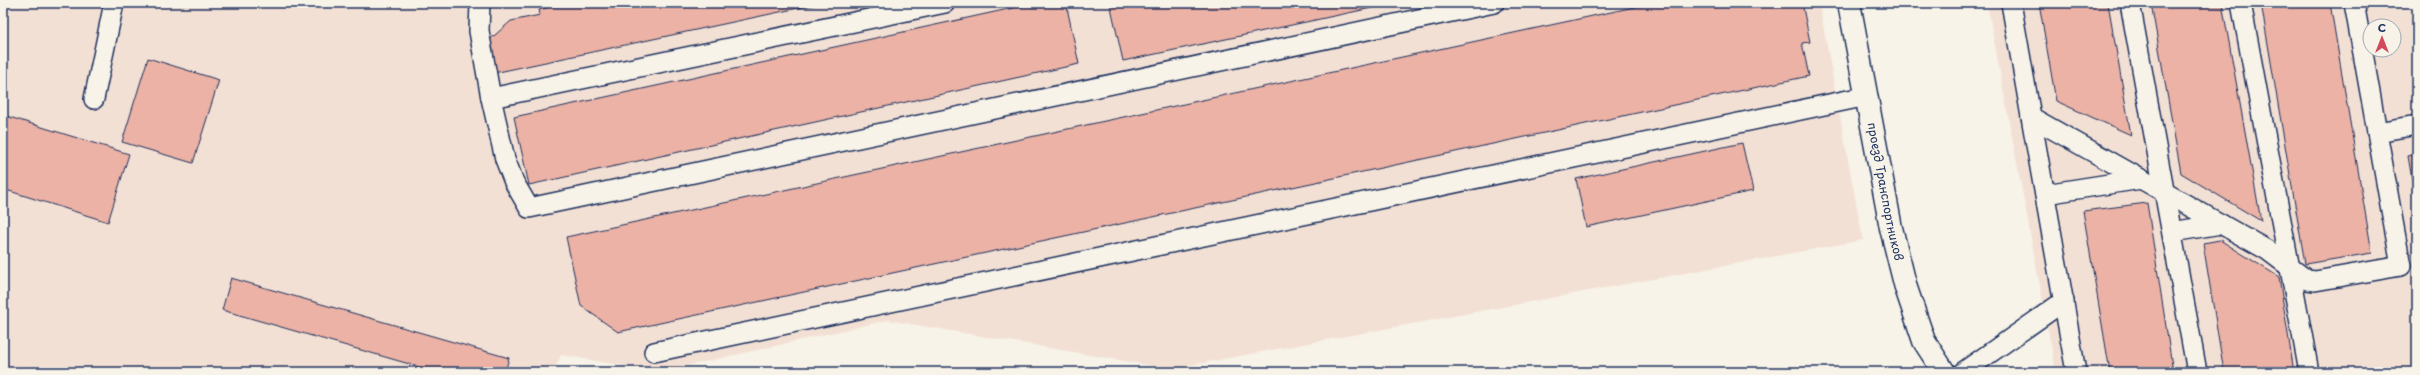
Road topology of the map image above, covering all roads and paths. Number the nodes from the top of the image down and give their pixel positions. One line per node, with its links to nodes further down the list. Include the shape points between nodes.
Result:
1 (114, 3): 12 (lane)
2 (480, 3): 11 (lane, via 479,31)
3 (945, 3): 11 (lane)
4 (1494, 3): 11 (lane, via 530,208 514,182 505,158)
5 (1849, 3): 10 (street, проезд Транспортников)
6 (2011, 3): 13 (lane)
7 (2130, 3): 17 (lane)
8 (2241, 3): 21 (lane)
9 (2354, 3): 15 (lane)
10 (1867, 96): 23 (lane); 24 (street, проезд Транспортников, via 1891,228 1906,288 1924,341)
11 (491, 98)
12 (94, 99)
13 (2031, 117): 16 (lane); 18 (lane)
14 (2417, 125): 15 (lane)
15 (2377, 132): 21 (lane, via 2401,266 2315,281 2307,280)
16 (2141, 179): 17 (lane); 18 (lane)
17 (2165, 192): 19 (lane); 20 (lane)
18 (2045, 194): 22 (lane)
19 (2221, 224): 20 (lane); 21 (lane, via 2267,250)
20 (2172, 232): 27 (lane)
21 (2290, 268): 28 (lane)
22 (2064, 301): 25 (lane); 26 (lane)
23 (654, 352)
24 (1944, 372)
25 (1963, 372)
26 (2076, 372)
27 (2197, 372)
28 (2309, 372)

